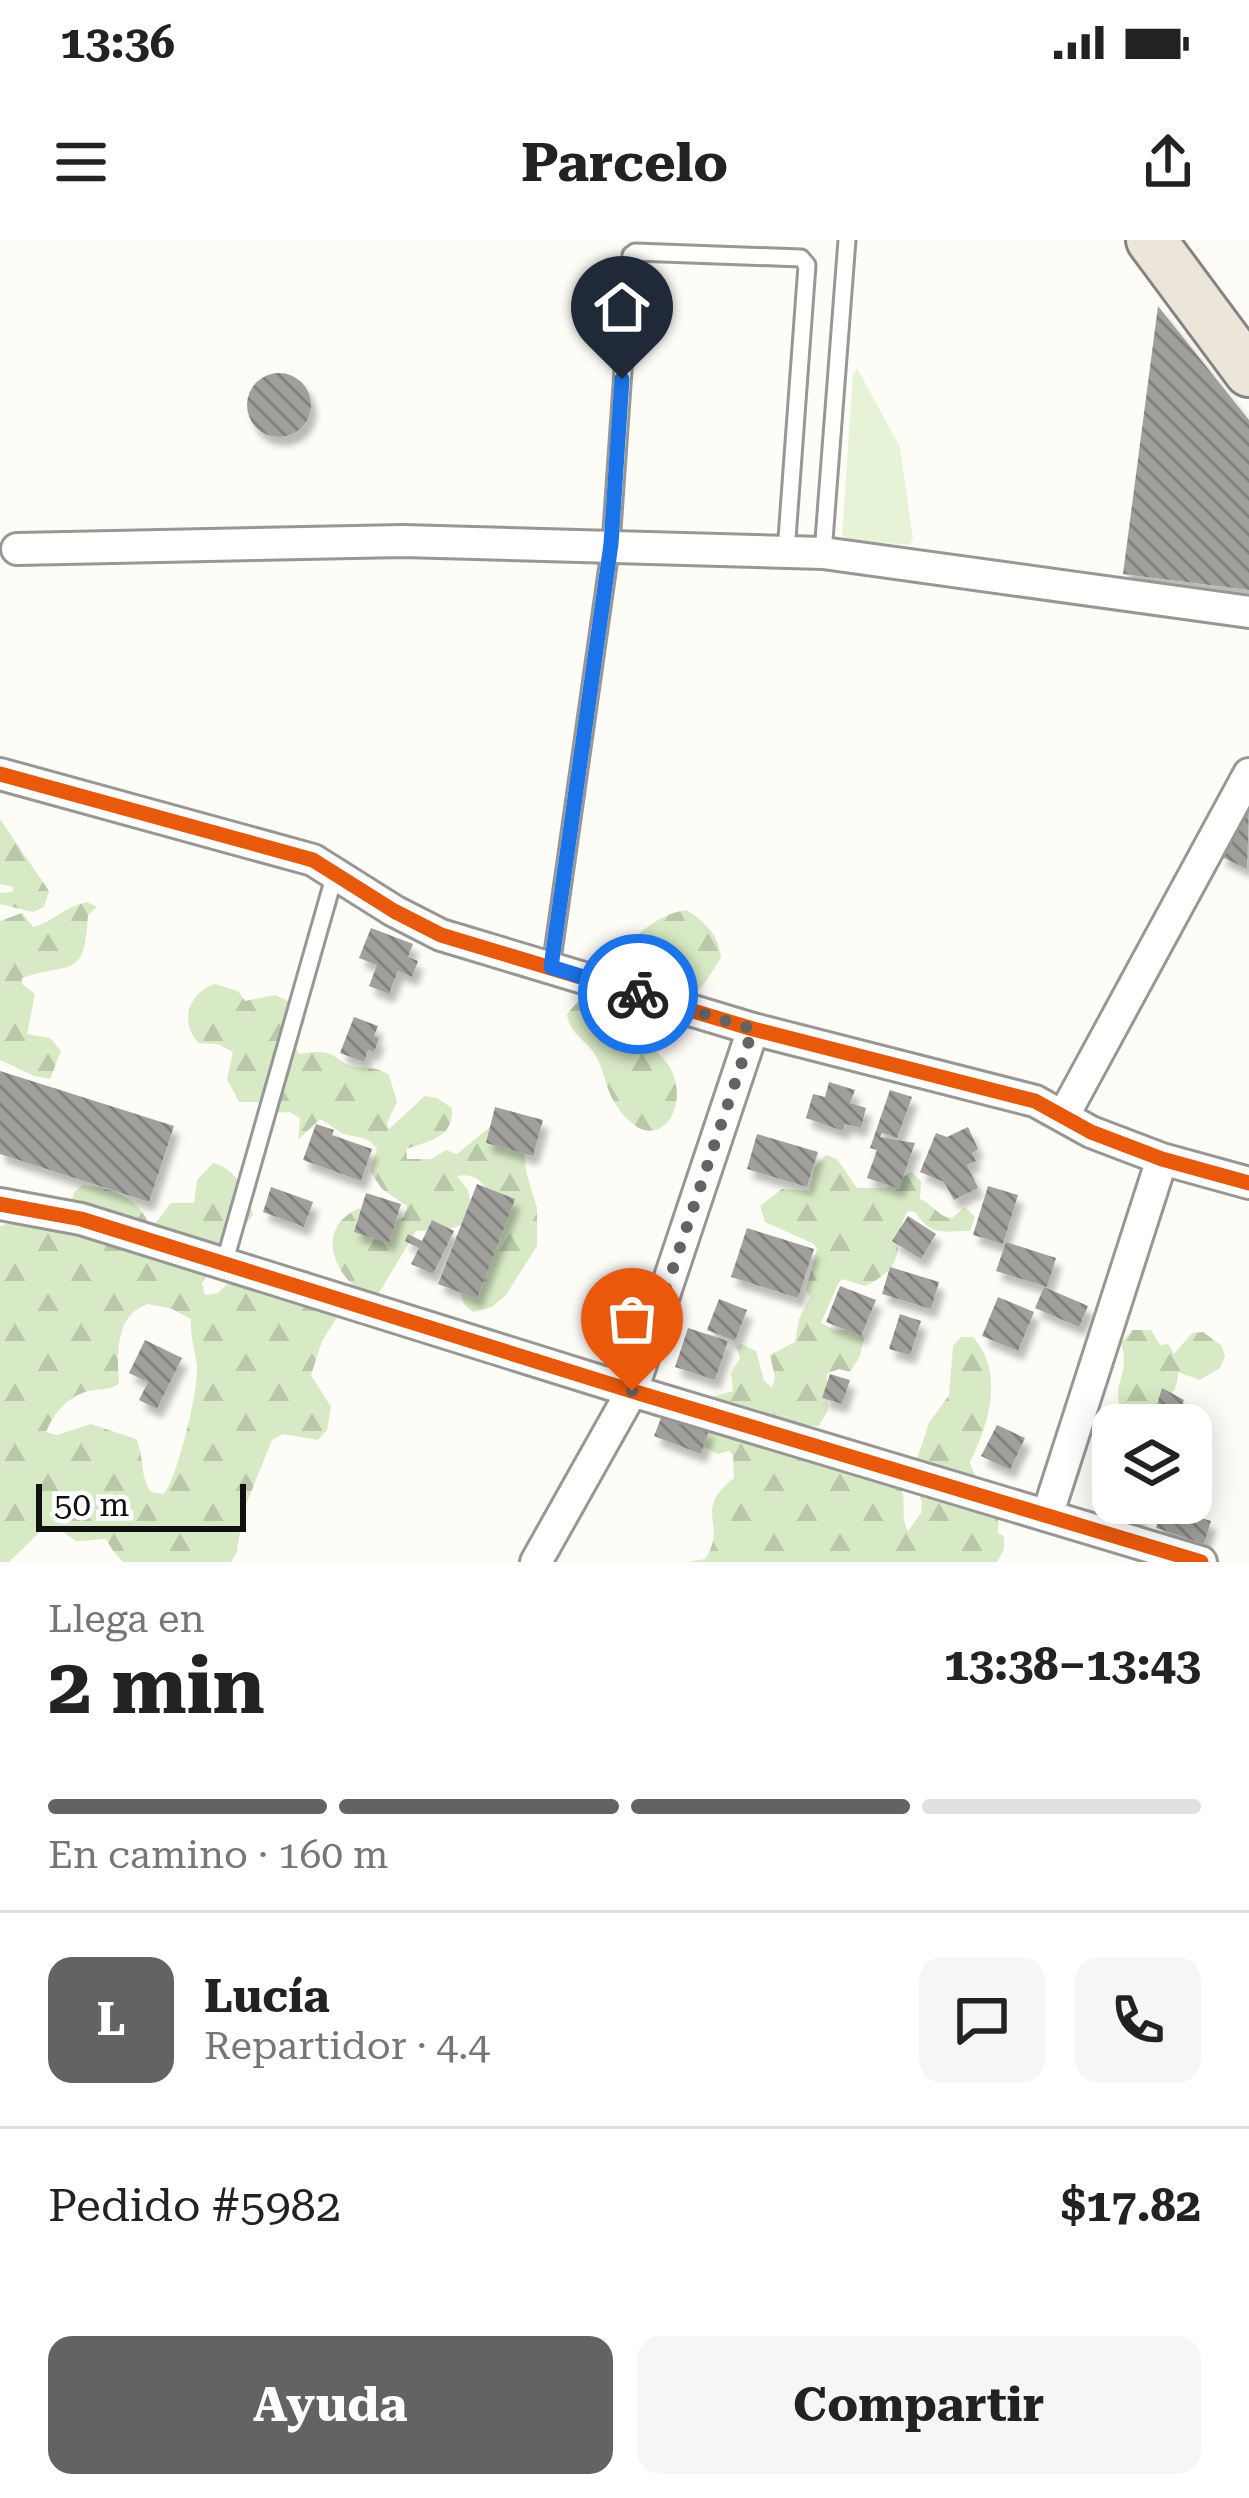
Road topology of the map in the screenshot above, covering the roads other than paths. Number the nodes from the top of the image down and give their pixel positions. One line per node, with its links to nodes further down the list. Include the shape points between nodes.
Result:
1 (847, 240): 7 (lane)
2 (1151, 240): 3 (highway)
3 (1249, 372)
4 (611, 544): 5 (street); 6 (street); 6 (lane, via 631,255 801,258 807,265); 12 (lane)
5 (17, 549)
6 (785, 552): 7 (street)
7 (823, 553): 8 (street)
8 (1249, 612)
9 (0, 774): 11 (street)
10 (1249, 774): 14 (street)
11 (335, 872): 12 (street, via 440,934); 18 (lane)
12 (551, 967): 13 (street)
13 (753, 1029): 14 (street); 19 (street)
14 (1064, 1115): 15 (street)
15 (1162, 1160): 16 (street); 20 (street)
16 (1249, 1183)
17 (0, 1204): 18 (street, via 81,1219)
18 (224, 1264): 19 (street)
19 (632, 1391): 20 (street); 21 (street)
20 (1048, 1513): 22 (street)
21 (536, 1562)
22 (1201, 1562)

